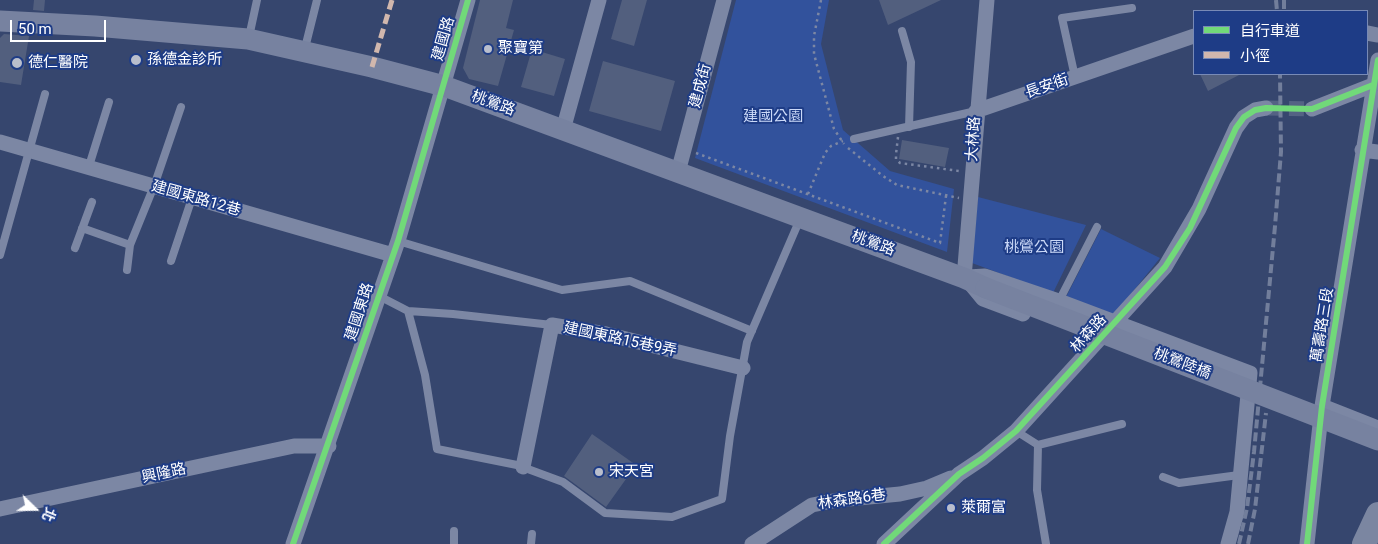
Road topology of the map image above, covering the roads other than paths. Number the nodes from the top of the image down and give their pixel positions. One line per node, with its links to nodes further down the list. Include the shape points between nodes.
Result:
1 (257, 0): 11 (lane)
2 (317, 0): 12 (lane)
3 (468, 0): 16 (street, 建國路)
4 (599, 0): 24 (street)
5 (724, 0): 31 (street, 建成街)
6 (987, 0): 22 (street, 大林路)
7 (1132, 8): 14 (lane, via 1062,18)
8 (0, 21): 11 (main road, 桃鶯路)
9 (902, 31): 23 (lane, via 911,72)
10 (1193, 36): 14 (street, 長安街)
11 (248, 39): 12 (main road, 桃鶯路)
12 (304, 52): 16 (main road, 桃鶯路)
13 (1378, 60): 15 (street)
14 (1075, 77): 22 (street, 長安街)
15 (1373, 83): 21 (street); 28 (street, 萬壽路三段)
16 (444, 86): 24 (main road, 桃鶯路); 40 (street, 建國東路)
17 (45, 94): 27 (lane)
18 (109, 102): 30 (lane)
19 (180, 107): 32 (lane)
20 (1266, 108): 49 (street, 林森路, via 1244,117 1236,128 1200,209 1178,248)
21 (1312, 109)
22 (976, 111): 23 (lane, 長安街); 44 (street, 大林路)
23 (909, 126): 25 (lane, 長安街)
24 (563, 130): 31 (main road, 桃鶯路)
25 (854, 139)
26 (0, 142): 27 (street, 建國東路12巷)
27 (30, 150): 30 (street, 建國東路12巷); 41 (lane)
28 (1362, 150): 29 (street); 57 (street, 萬壽路三段)
29 (1378, 152)
30 (89, 166): 32 (street, 建國東路12巷)
31 (678, 172): 35 (main road, 桃鶯路)
32 (154, 186): 33 (street, 建國東路12巷); 38 (lane)
33 (192, 198): 40 (street, 建國東路12巷); 42 (lane)
34 (92, 202): 37 (lane)
35 (801, 217): 44 (main road, 桃鶯路); 52 (lane)
36 (1097, 227): 47 (lane)
37 (82, 228): 38 (lane); 39 (lane)
38 (130, 246): 43 (lane)
39 (75, 248)
40 (395, 248): 46 (street, 建國東路); 52 (lane, via 562,290 630,281)
41 (0, 255)
42 (171, 260)
43 (128, 270)
44 (964, 278): 45 (main road, 桃鶯路); 47 (street, 桃鶯路, via 985,276); 53 (street, 桃鶯路, via 983,299)
45 (986, 288): 62 (main road, 桃鶯陸橋, bridge)
46 (379, 296): 48 (lane); 64 (street, 建國東路)
47 (1059, 301): 49 (street, 桃鶯路)
48 (408, 312): 50 (lane); 66 (lane, via 425,375 437,449)
49 (1116, 322): 51 (street, 桃鶯路); 53 (street, 林森路)
50 (552, 325): 55 (street, 建國東路15巷9弄, via 606,334); 66 (street, 建國東路15巷9弄)
51 (1137, 329): 54 (street); 56 (street, 桃鶯路, via 1250,373)
52 (752, 331): 55 (lane)
53 (1098, 342): 54 (street, 桃鶯路); 61 (street, 林森路)
54 (1126, 352): 56 (street, 桃鶯路)
55 (743, 368): 66 (lane, via 722,499 672,517 605,513 563,482)
56 (1247, 401): 68 (street)
57 (1322, 406): 59 (street, 萬壽路三段); 60 (street)
58 (1122, 424): 63 (lane)
59 (1320, 428): 65 (street); 81 (street, 萬壽路三段)
60 (1378, 428)
61 (1016, 431): 63 (lane); 67 (street, 林森路)
62 (1378, 440)
63 (1038, 445): 79 (lane, via 1037,490)
64 (328, 446): 70 (street, 興隆路, via 294,446); 74 (street, 建國東路)
65 (1378, 450)
66 (523, 468)
67 (959, 474): 77 (street, 林森路6巷, via 927,488 900,494 812,505); 78 (street, 林森路)
68 (1239, 475): 69 (lane, via 1179,482); 80 (street, via 1237,512)
69 (1163, 477)
70 (0, 509)
71 (1378, 514): 82 (main road)
72 (454, 530): 75 (lane)
73 (532, 534): 76 (lane)
74 (293, 544)
75 (454, 544)
76 (532, 544)
77 (752, 544)
78 (884, 544)
79 (1046, 544)
80 (1228, 544)
81 (1307, 544)
82 (1364, 544)

